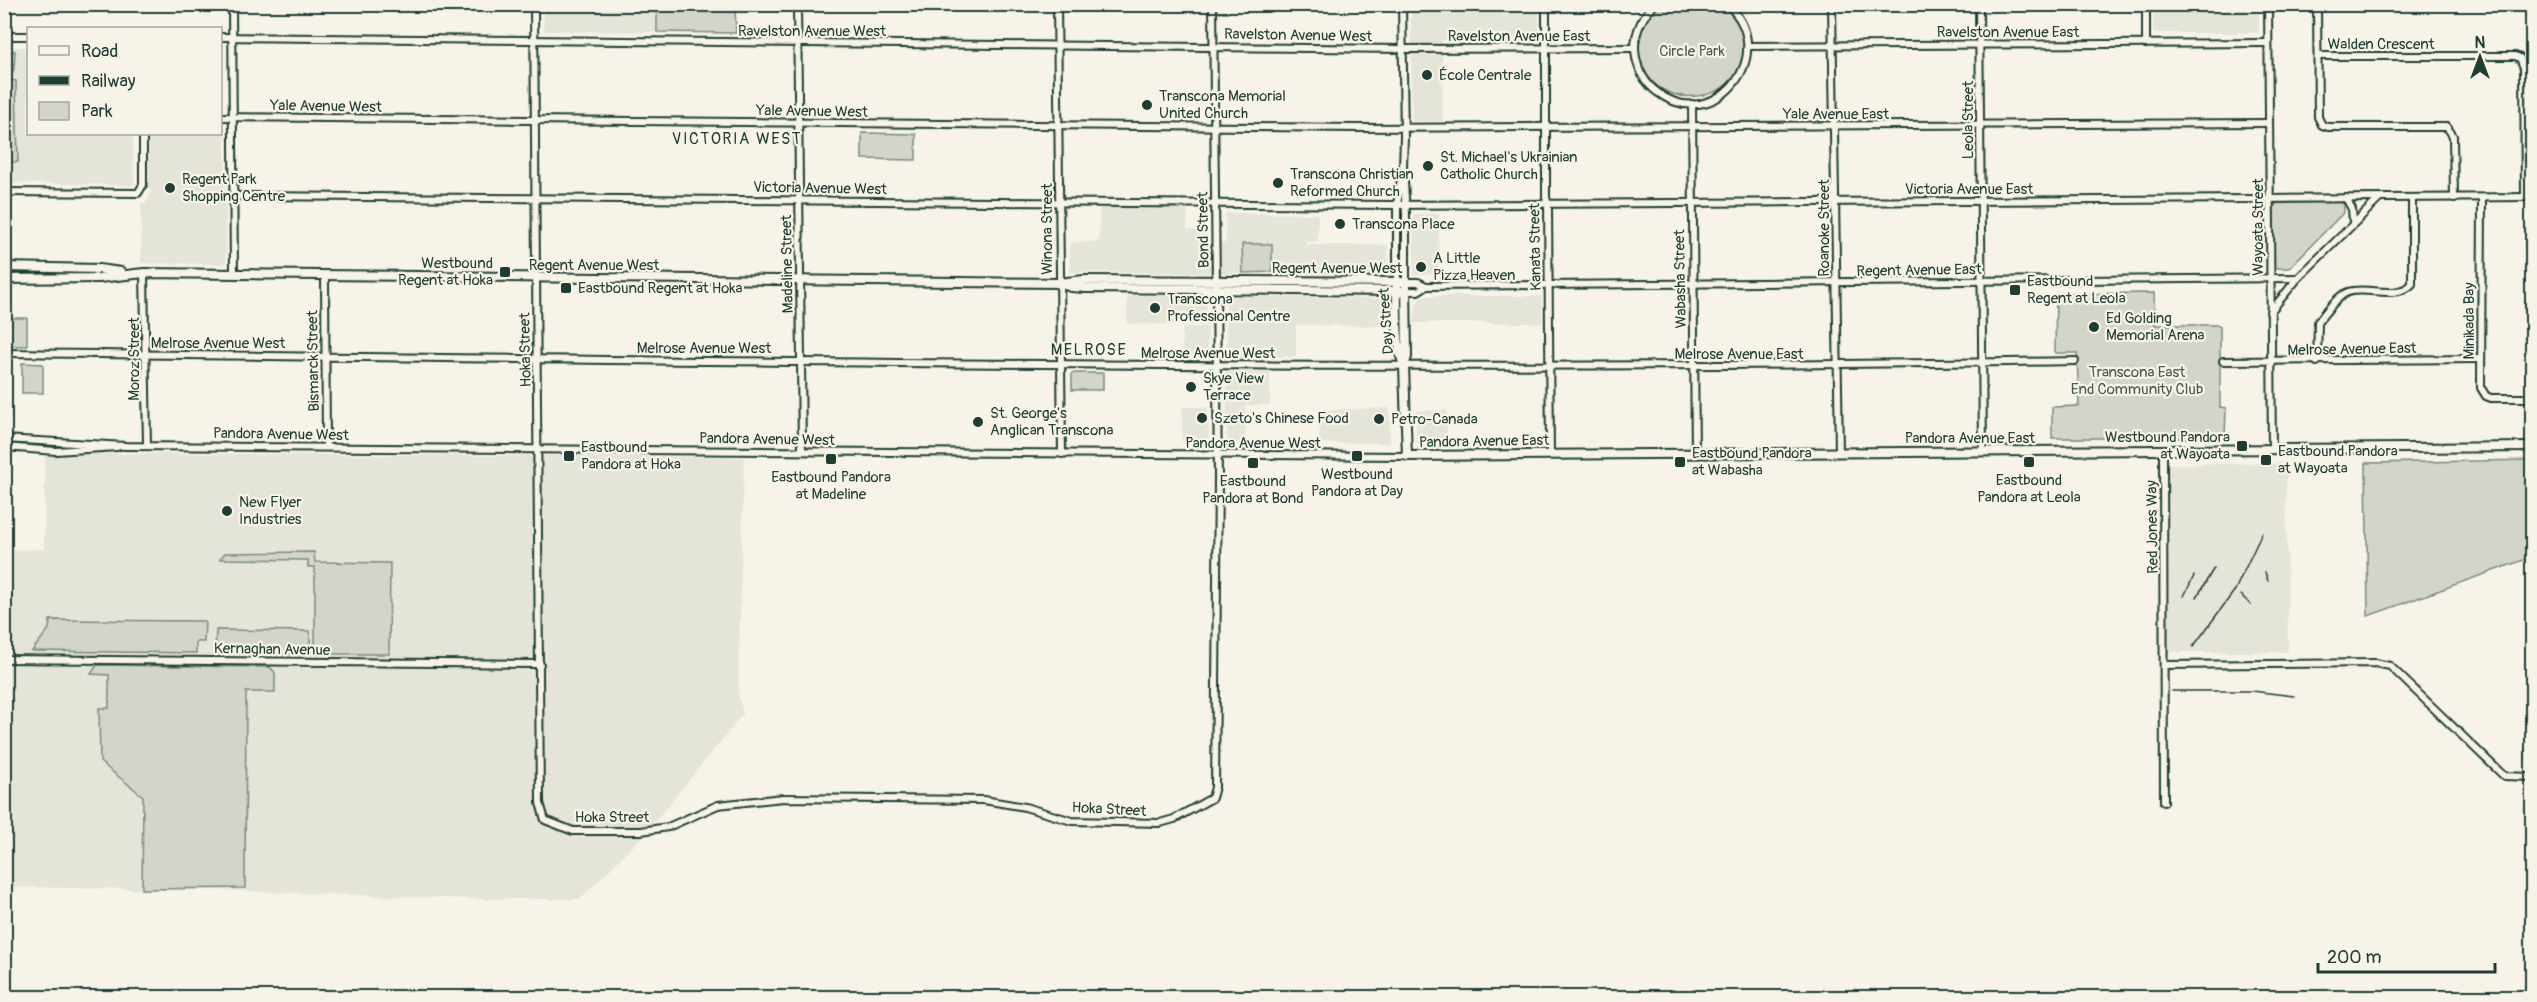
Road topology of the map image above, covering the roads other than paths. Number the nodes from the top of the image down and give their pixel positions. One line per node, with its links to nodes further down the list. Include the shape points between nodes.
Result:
1 (232, 4): 18 (street)
2 (534, 4): 19 (street, Hoka Street)
3 (797, 4): 21 (street, Madeline Street)
4 (1057, 4): 23 (street, Winona Street)
5 (1213, 4): 26 (street, Bond Street)
6 (1402, 4): 30 (street, Day Street)
7 (1655, 4): 29 (street, via 1641,23)
8 (1727, 4): 27 (street, via 1742,23)
9 (1979, 4): 25 (street, Leola Street)
10 (2146, 4): 22 (street)
11 (2268, 4): 20 (street, Wayoata Street)
12 (2317, 4): 31 (street)
13 (1547, 6): 28 (street, Kanata Street)
14 (1831, 7): 24 (street, Roanoke Street)
15 (4, 36): 16 (street)
16 (27, 36)
17 (222, 37): 18 (street, Ravelston Avenue West)
18 (233, 37): 19 (street, Ravelston Avenue West); 34 (street)
19 (534, 41): 21 (street, Ravelston Avenue West); 35 (street, Hoka Street)
20 (2268, 43): 22 (street, Ravelston Avenue East); 37 (street, Wayoata Street)
21 (797, 44): 23 (street, Ravelston Avenue West); 36 (street, Madeline Street)
22 (2146, 44): 25 (street, Ravelston Avenue East)
23 (1057, 45): 26 (street, Ravelston Avenue West); 38 (street, Winona Street)
24 (1833, 45): 25 (street, Ravelston Avenue East); 27 (street, Ravelston Avenue East); 40 (street, Roanoke Street)
25 (1980, 45): 39 (street, Leola Street)
26 (1214, 46): 30 (street, Ravelston Avenue West); 41 (street, Bond Street)
27 (1748, 46): 32 (street, via 1745,65 1732,87 1711,100)
28 (1545, 48): 29 (street, Ravelston Avenue East); 30 (street, Ravelston Avenue East); 42 (street, Kanata Street)
29 (1635, 48): 32 (street, via 1639,70 1652,88 1670,100)
30 (1403, 49): 44 (street, Day Street)
31 (2318, 56): 49 (street, Walden Crescent, via 2520,58 2524,68); 54 (street, via 2318,117 2322,125 2447,127 2453,136)
32 (1692, 104): 43 (street, Wabasha Street)
33 (222, 117): 34 (street, Yale Avenue West)
34 (234, 117): 35 (street, Yale Avenue West); 48 (street)
35 (535, 120): 36 (street, Yale Avenue West); 50 (street, Hoka Street)
36 (798, 122): 38 (street, Yale Avenue West); 56 (street, Madeline Street)
37 (2269, 123): 39 (street, Yale Avenue East); 51 (street, Wayoata Street)
38 (1058, 125): 41 (street, Yale Avenue West); 58 (street, Winona Street)
39 (1980, 125): 40 (street, Yale Avenue East); 61 (street, Leola Street)
40 (1835, 126): 43 (street, Yale Avenue East); 60 (street, Roanoke Street)
41 (1214, 127): 44 (street, Yale Avenue West); 62 (street, Bond Street)
42 (1546, 127): 43 (street, Yale Avenue East); 44 (street, Yale Avenue East); 65 (street, Kanata Street)
43 (1692, 127): 59 (street, Wabasha Street)
44 (1404, 128): 46 (street, Day Street)
45 (143, 135): 47 (street, via 143,185 138,193)
46 (1403, 166): 63 (street, Day Street); 64 (street, Day Street)
47 (4, 192)
48 (234, 196): 50 (street, Victoria Avenue West); 70 (street)
49 (2529, 197): 55 (street, Victoria Avenue East)
50 (536, 198): 56 (street, Victoria Avenue West); 72 (street, Hoka Street)
51 (2270, 198): 52 (street, Victoria Avenue East); 61 (street, Victoria Avenue East); 75 (street, Wayoata Street)
52 (2346, 198): 53 (street, Victoria Avenue East); 66 (street)
53 (2379, 198): 57 (street, Victoria Avenue East); 66 (street)
54 (2454, 198): 55 (street, Victoria Avenue East); 57 (street, Victoria Avenue East)
55 (2482, 198): 92 (street, Minikada Bay)
56 (798, 199): 58 (street, Victoria Avenue West); 76 (street, Madeline Street)
57 (2412, 199): 98 (street, via 2412,284 2398,291 2357,291 2344,295 2318,322)
58 (1059, 202): 62 (street, Victoria Avenue West); 79 (street, Winona Street)
59 (1692, 202): 60 (street, Victoria Avenue East); 65 (street, Victoria Avenue East); 80 (street, Wabasha Street)
60 (1836, 202): 61 (street, Victoria Avenue East); 81 (street, Roanoke Street)
61 (1980, 202): 78 (street, Leola Street)
62 (1214, 203): 63 (street, Victoria Avenue West); 82 (street, Bond Street)
63 (1397, 205): 64 (street, Victoria Avenue West); 84 (street, Day Street)
64 (1405, 205): 65 (street, Victoria Avenue East); 77 (street, Day Street)
65 (1548, 205): 83 (street, Kanata Street)
66 (2353, 222): 73 (street)
67 (4, 267): 69 (main road, Regent Avenue West, via 99,269)
68 (144, 273): 69 (main road, Regent Avenue West); 70 (main road, Regent Avenue West); 89 (street, Moroz Street)
69 (128, 274): 74 (main road, Regent Avenue West)
70 (234, 274): 71 (main road, Regent Avenue West)
71 (325, 276): 72 (main road, Regent Avenue West); 90 (street, Bismarck Street)
72 (536, 278): 76 (main road, Regent Avenue West); 91 (street, Hoka Street)
73 (2298, 278): 75 (street, Regent Avenue East); 87 (street)
74 (4, 279)
75 (2270, 279): 78 (street, Regent Avenue East); 87 (street, Wayoata Street)
76 (800, 280): 79 (main road, Regent Avenue West); 93 (street, Madeline Street)
77 (1406, 282): 84 (main road, Regent Avenue West); 85 (street, Regent Avenue West); 86 (main road, Day Street)
78 (1981, 282): 81 (street, Regent Avenue East); 95 (street, Leola Street)
79 (1059, 283): 82 (main road, Regent Avenue West, via 1085,288); 99 (street, Winona Street)
80 (1692, 284): 81 (street, Regent Avenue East); 83 (street, Regent Avenue East); 103 (street, Wabasha Street)
81 (1837, 284): 101 (street, Roanoke Street)
82 (1216, 285): 84 (main road, Regent Avenue West); 100 (street, Bond Street)
83 (1548, 285): 85 (street, Regent Avenue East); 104 (street, Kanata Street)
84 (1397, 286): 86 (main road, Regent Avenue West); 102 (main road, Day Street, via 1400,356)
85 (1426, 286): 86 (street, Regent Avenue West)
86 (1406, 291): 102 (main road, Day Street)
87 (2270, 312): 97 (street, Wayoata Street)
88 (4, 353): 89 (street, Melrose Avenue West)
89 (145, 354): 90 (street, Melrose Avenue West); 107 (street, Moroz Street)
90 (325, 356): 91 (street, Melrose Avenue West); 109 (street, Bismarck Street)
91 (537, 358): 93 (street, Melrose Avenue West); 112 (street, Hoka Street)
92 (2481, 359): 98 (street, Melrose Avenue East); 105 (street, Minikada Bay, via 2481,388 2486,396)
93 (801, 360): 99 (street, Melrose Avenue West); 114 (street, Madeline Street)
94 (2075, 361): 95 (street, Melrose Avenue East)
95 (1982, 362): 101 (street, Melrose Avenue East); 117 (street, Leola Street)
96 (2223, 362): 97 (street, Melrose Avenue East)
97 (2271, 362): 98 (street, Melrose Avenue East); 113 (street, Wayoata Street)
98 (2317, 362)
99 (1060, 364): 100 (street, Melrose Avenue West); 118 (street, Winona Street)
100 (1217, 364): 102 (street, Melrose Avenue West); 121 (street, Bond Street)
101 (1838, 365): 103 (street, Melrose Avenue East); 116 (street, Roanoke Street)
102 (1404, 366): 104 (street, Melrose Avenue East); 122 (main road, Day Street)
103 (1693, 366): 104 (street, Melrose Avenue East); 120 (street, Wabasha Street)
104 (1548, 367): 119 (street, Kanata Street)
105 (2532, 398)
106 (4, 439): 108 (street, Pandora Avenue West)
107 (147, 445): 108 (street, Pandora Avenue West); 109 (street, Pandora Avenue West)
108 (126, 446): 110 (street, Pandora Avenue West, via 62,451)
109 (326, 446): 112 (street, Pandora Avenue West)
110 (4, 447)
111 (2532, 447): 113 (main road, Pandora Avenue East)
112 (539, 449): 114 (street, Pandora Avenue West); 124 (street, Hoka Street)
113 (2272, 449): 115 (main road, Pandora Avenue East)
114 (802, 451): 118 (street, Pandora Avenue West)
115 (2163, 451): 117 (main road, Pandora Avenue East); 125 (street, Red Jones Way)
116 (1839, 452): 117 (main road, Pandora Avenue East); 120 (main road, Pandora Avenue East)
117 (1983, 452)
118 (1062, 454): 121 (street, Pandora Avenue West)
119 (1550, 454): 120 (main road, Pandora Avenue East); 122 (main road, Pandora Avenue East)
120 (1695, 454)
121 (1218, 455): 122 (street, Pandora Avenue West); 124 (street, Hoka Street, via 1215,792 1212,798 1174,819 1160,823 1072,821 984,800 783,798 718,805 659,829 573,831 545,820 540,803)
122 (1407, 456)
123 (4, 659): 124 (street, Kernaghan Avenue)
124 (540, 664)
125 (2164, 665): 126 (street, via 2390,666 2504,776); 127 (street, Red Jones Way)
126 (2532, 777)
127 (2164, 802)

